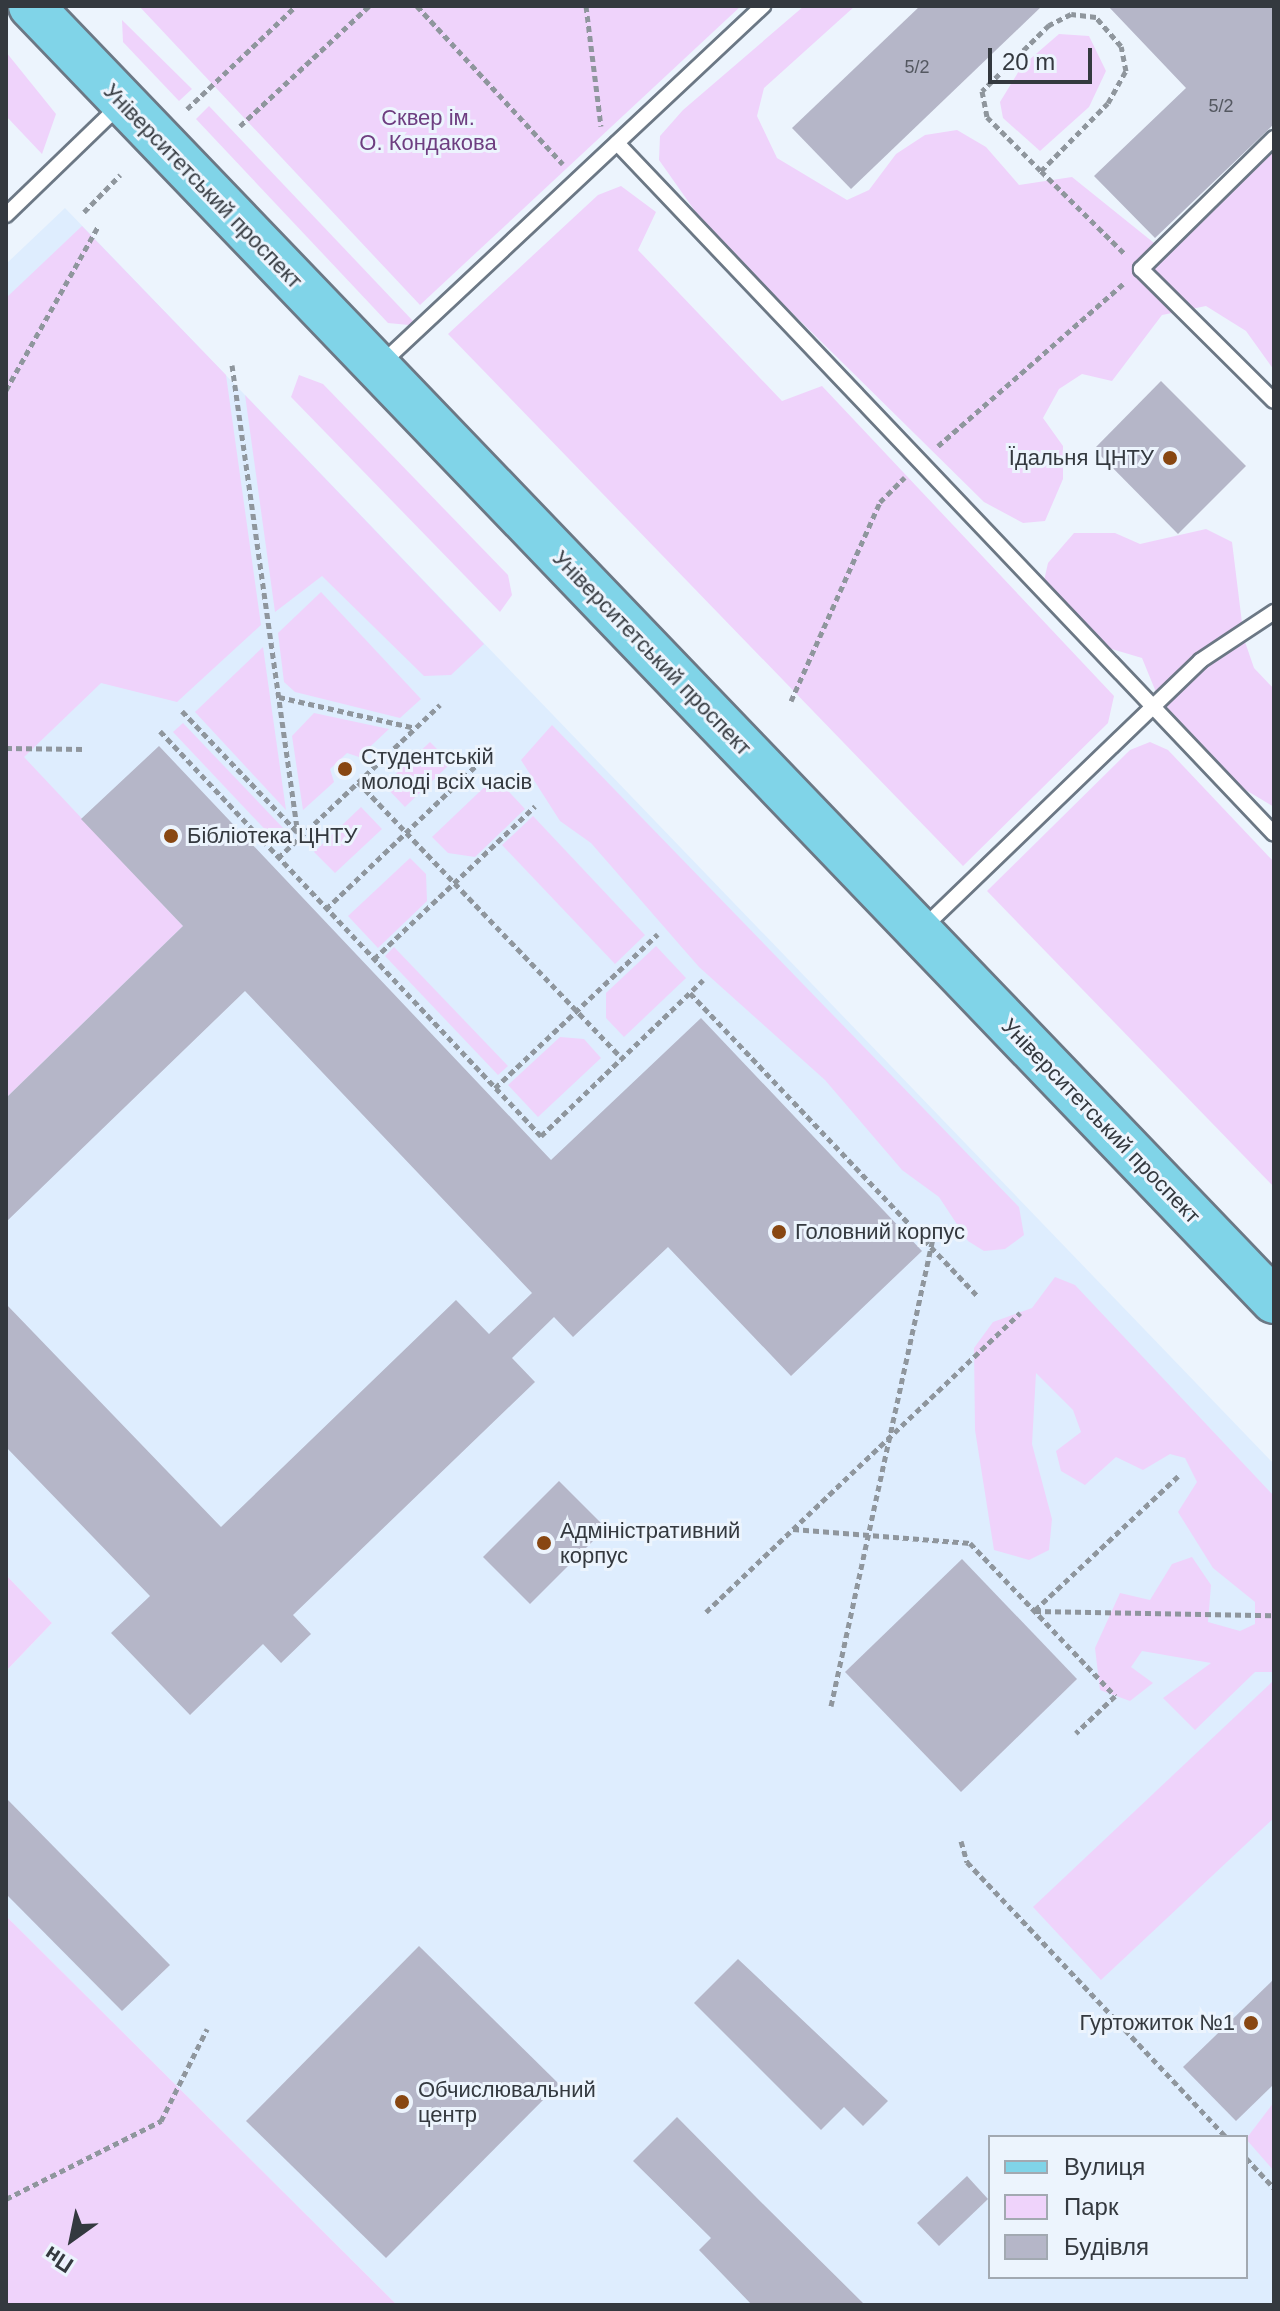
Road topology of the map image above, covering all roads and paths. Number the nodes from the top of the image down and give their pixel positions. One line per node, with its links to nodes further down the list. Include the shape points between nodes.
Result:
1 (31, 6): 7 (main road, Університетський проспект)
2 (296, 6): 8 (path)
3 (369, 6): 9 (path)
4 (417, 6): 15 (path)
5 (586, 6): 12 (path)
6 (763, 6): 11 (lane)
7 (122, 102): 17 (lane); 21 (main road, Університетський проспект)
8 (187, 109)
9 (240, 126)
10 (1274, 138): 19 (lane)
11 (617, 143): 12 (lane); 24 (lane)
12 (605, 154): 15 (lane)
13 (1041, 171): 13 (path, via 1108,103 1126,71 1121,46 1096,17 1071,14 1049,25 982,91 987,117); 19 (path)
14 (120, 175): 16 (path)
15 (578, 180): 21 (lane)
16 (84, 212)
17 (6, 215)
18 (98, 227): 22 (path)
19 (1141, 269): 23 (lane); 24 (path)
20 (232, 365): 26 (path)
21 (377, 368): 44 (main road, Університетський проспект)
22 (6, 390)
23 (1274, 401)
24 (920, 462): 27 (path, via 880,502); 29 (lane)
25 (1274, 612): 29 (lane, via 1200,661)
26 (279, 697): 31 (path); 40 (path)
27 (791, 701)
28 (440, 705): 31 (path)
29 (1153, 707): 39 (lane); 44 (lane)
30 (182, 711): 40 (path)
31 (416, 728): 36 (path)
32 (160, 731): 41 (path)
33 (6, 748): 34 (path)
34 (85, 749)
35 (487, 755): 38 (path)
36 (358, 782): 38 (path); 40 (path)
37 (535, 806): 42 (path)
38 (406, 833): 42 (path); 43 (path)
39 (1274, 834)
40 (300, 835): 41 (path)
41 (278, 858): 43 (path)
42 (454, 883): 46 (path); 49 (path)
43 (326, 909): 46 (path)
44 (920, 931): 55 (main road, Університетський проспект)
45 (658, 934): 49 (path)
46 (374, 959): 51 (path)
47 (703, 980): 48 (path)
48 (690, 993): 50 (path); 53 (path)
49 (577, 1011): 50 (path); 51 (path)
50 (622, 1058): 51 (path, via 541,1136)
51 (495, 1088)
52 (936, 1224): 53 (path)
53 (931, 1248): 54 (path); 57 (path)
54 (978, 1296)
55 (1274, 1301)
56 (1020, 1313): 57 (path)
57 (890, 1437): 59 (path); 60 (path)
58 (1178, 1476): 61 (path)
59 (793, 1529): 60 (path); 62 (path)
60 (869, 1534): 61 (path, via 970,1543); 64 (path)
61 (1034, 1611): 63 (path); 65 (path, via 1115,1696)
62 (706, 1612)
63 (1274, 1615)
64 (831, 1706)
65 (1076, 1733)
66 (961, 1841): 68 (path, via 967,1862)
67 (207, 2029): 71 (path, via 161,2121)
68 (1224, 2135)
69 (1248, 2160): 70 (path)
70 (1274, 2188)
71 (6, 2199)

